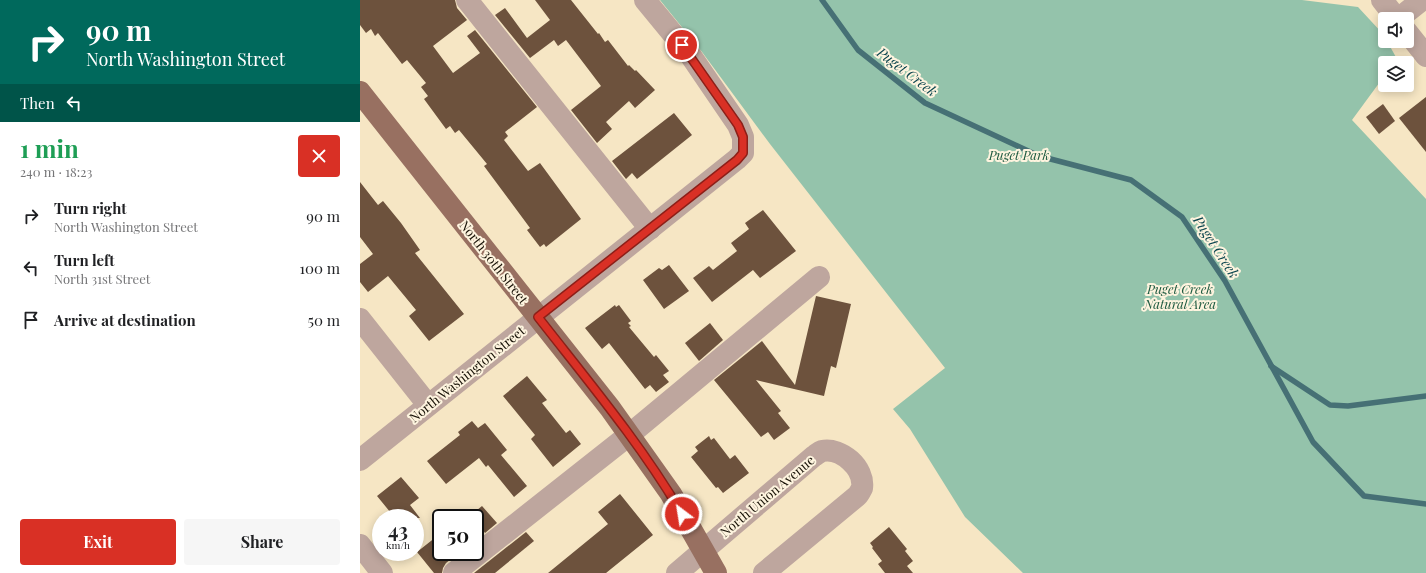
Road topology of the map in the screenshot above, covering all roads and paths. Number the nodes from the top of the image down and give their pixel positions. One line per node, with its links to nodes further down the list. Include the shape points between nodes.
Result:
1 (467, 0): 10 (street)
2 (645, 0): 10 (street, North Washington Street, via 691,56 738,125 743,137 743,153 737,160)
3 (1382, 0): 5 (street)
4 (1422, 0): 6 (street)
5 (1391, 12)
6 (1406, 12)
7 (1414, 41): 8 (street)
8 (1426, 56)
9 (360, 92): 12 (main road, North 30th Street)
10 (650, 229): 12 (street, North Washington Street)
11 (820, 277): 15 (street)
12 (538, 317): 14 (street, North Washington Street); 15 (main road, North 30th Street)
13 (360, 319): 14 (street)
14 (428, 405): 16 (street, North Washington Street)
15 (629, 435): 18 (main road, North 30th Street, via 671,494); 20 (street)
16 (360, 460)
17 (360, 545): 19 (street)
18 (704, 550): 21 (street, North Union Avenue); 22 (main road, North 30th Street); 23 (street, North Union Avenue, via 814,456 821,452 840,453 856,467 861,477 862,488 858,496)
19 (382, 573)
20 (454, 573)
21 (677, 573)
22 (716, 573)
23 (764, 573)

